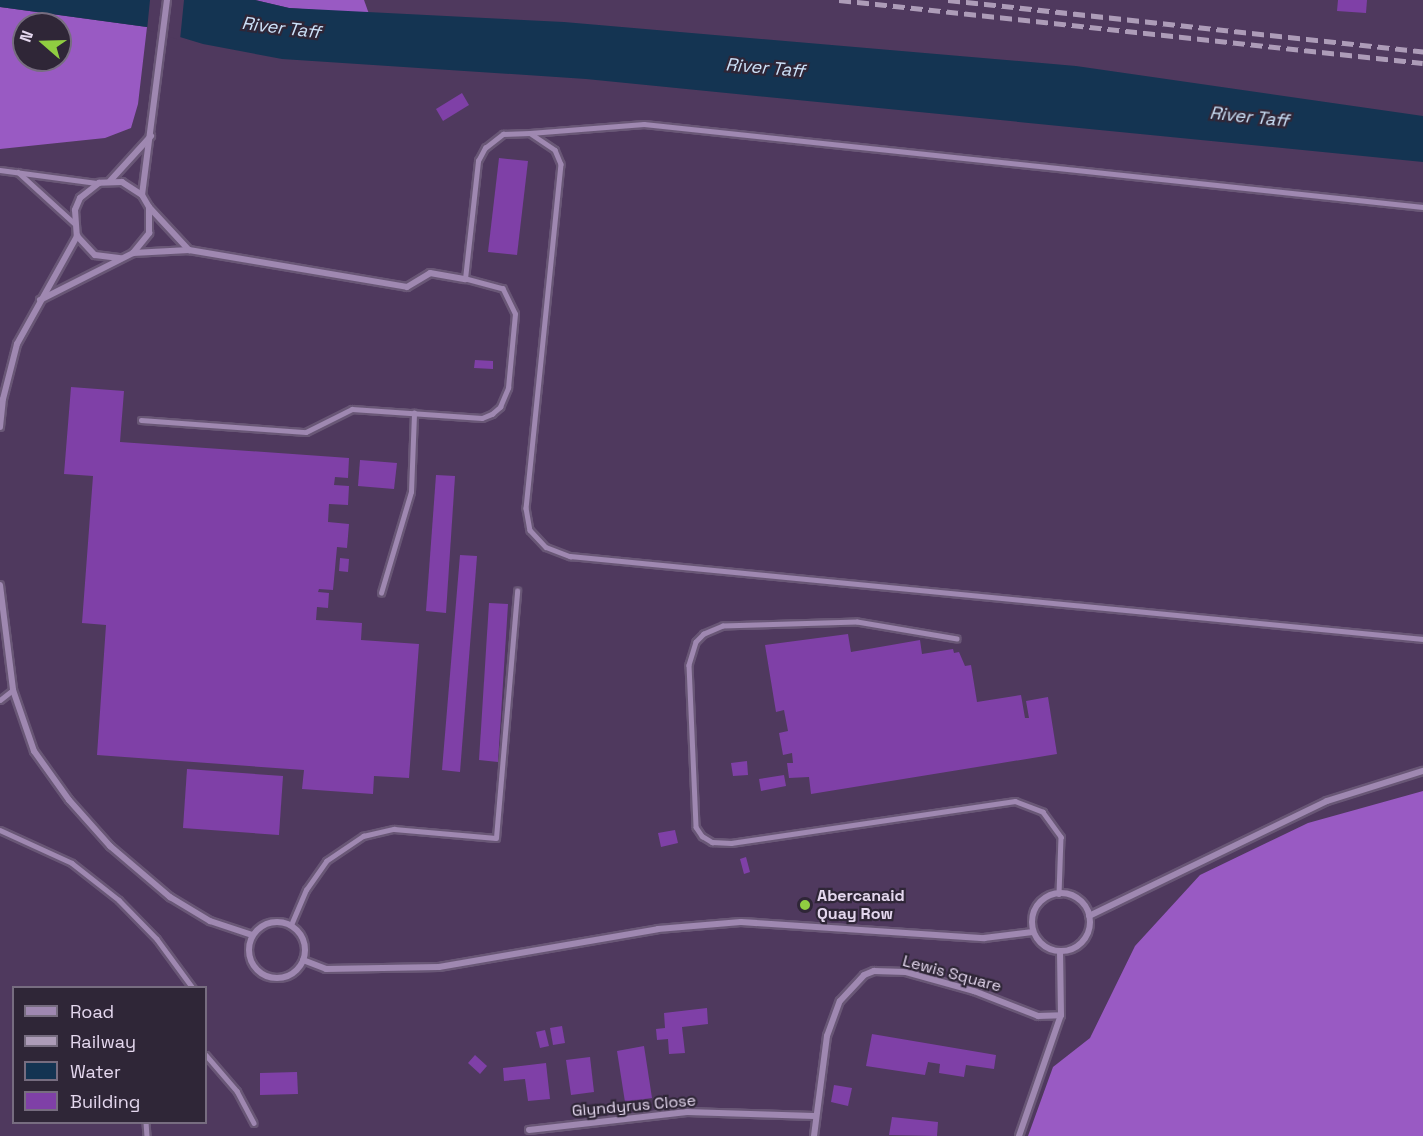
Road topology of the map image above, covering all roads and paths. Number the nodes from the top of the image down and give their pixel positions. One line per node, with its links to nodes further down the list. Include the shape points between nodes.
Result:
1 (167, 0): 3 (street)
2 (530, 133): 10 (lane, via 644,124); 16 (lane, via 503,134 484,148 478,160); 25 (lane, via 555,150 561,164 526,507 530,530 546,547 570,556)
3 (152, 136): 6 (street); 8 (street)
4 (0, 170): 5 (lane)
5 (18, 172): 7 (lane); 11 (lane)
6 (110, 181): 7 (street); 8 (street, via 122,182)
7 (99, 183): 11 (street, via 80,198)
8 (142, 195): 9 (street)
9 (149, 207): 13 (street); 14 (street, via 148,233)
10 (1423, 207)
11 (74, 223): 12 (street)
12 (77, 236): 15 (street, via 95,255); 17 (street)
13 (189, 250): 14 (street); 16 (street, via 407,286 430,273)
14 (133, 253): 15 (street)
15 (121, 258): 17 (street)
16 (465, 279): 18 (lane, via 495,285 512,305 515,314 505,398 500,407 482,418)
17 (40, 300): 20 (street, via 17,344)
18 (414, 413): 19 (lane, via 352,409 306,432); 23 (lane, via 411,492)
19 (141, 420)
20 (0, 427)
21 (0, 585): 26 (street)
22 (517, 591): 32 (lane, via 496,838 394,829 363,836 326,861 306,890)
23 (381, 593)
24 (957, 639): 30 (lane, via 857,622 723,626 704,634 696,642 689,665 696,827 712,842 731,843 1015,801 1043,812 1061,837)
25 (1423, 639)
26 (13, 690): 27 (lane); 34 (street, via 34,751 69,801 110,846 170,897 210,921)
27 (0, 700)
28 (1423, 771): 31 (street, via 1327,801)
29 (0, 830): 37 (lane, via 72,863 118,900 157,939)
30 (1059, 894): 31 (street, via 1075,897); 33 (street, via 1037,906)
31 (1089, 916): 35 (street, via 1083,941 1069,951)
32 (291, 925): 34 (street, via 266,923); 36 (street, via 304,941)
33 (1033, 932): 35 (street, via 1044,945); 36 (street, via 984,938 741,921 658,928 439,967 326,969)
34 (252, 935): 36 (street, via 248,953 256,970 264,975 282,978)
35 (1060, 951): 38 (street)
36 (303, 960)
37 (192, 986)
38 (1061, 1015): 40 (street, Lewis Square, via 1038,1016 974,991 906,972 874,971 864,975 840,1001 827,1036); 44 (street)
39 (207, 1057): 41 (lane, via 237,1091)
40 (814, 1116): 42 (street, Glyndyrus Close, via 687,1112); 43 (street, Lewis Square)
41 (254, 1123)
42 (529, 1130)
43 (814, 1136)
44 (1019, 1136)

